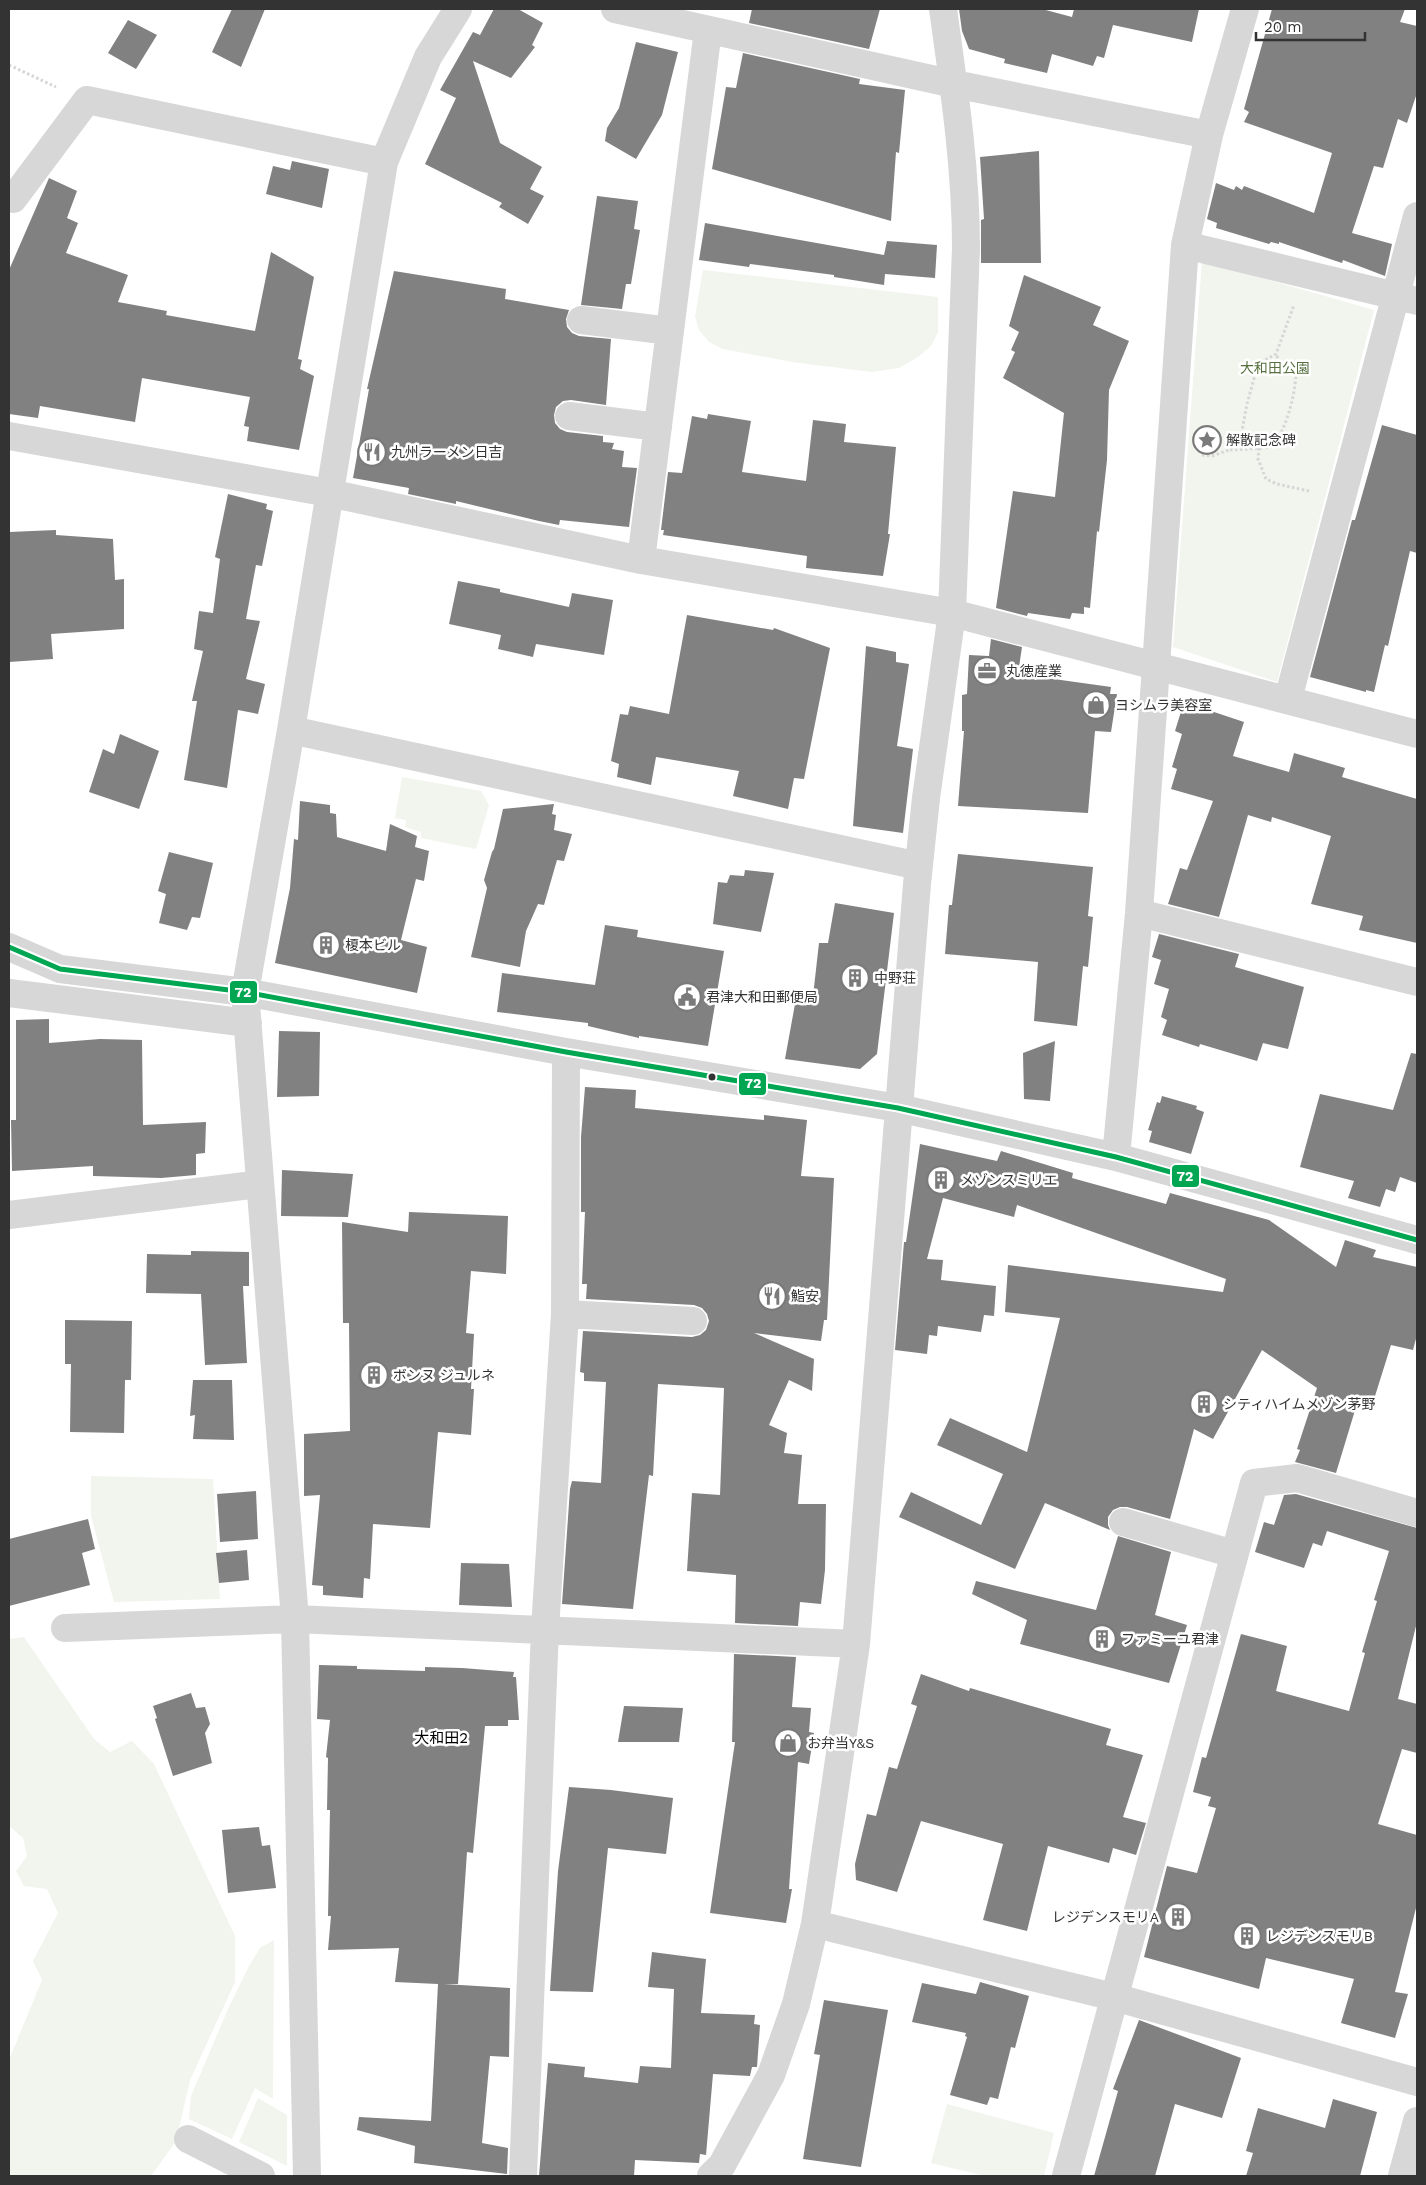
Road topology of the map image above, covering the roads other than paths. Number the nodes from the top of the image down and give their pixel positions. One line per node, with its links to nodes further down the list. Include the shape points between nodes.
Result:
1 (458, 9): 8 (street, via 428,57)
2 (615, 9): 5 (street)
3 (943, 9): 6 (street)
4 (1244, 9): 7 (street)
5 (708, 30): 6 (street); 14 (street)
6 (954, 84): 7 (street); 20 (street, via 966,210 966,248)
7 (1209, 135): 11 (street)
8 (384, 162): 9 (street, via 87,100); 18 (street)
9 (13, 199)
10 (1417, 216): 12 (street)
11 (1185, 245): 12 (street); 21 (street)
12 (1406, 298): 22 (street, via 1340,502)
13 (581, 320): 14 (street)
14 (670, 331): 16 (street)
15 (569, 416): 16 (street)
16 (658, 427): 19 (street)
17 (9, 436): 18 (street)
18 (329, 493): 19 (street); 23 (street)
19 (641, 560): 20 (street)
20 (952, 614): 21 (street); 25 (street)
21 (1156, 666): 22 (street); 26 (street)
22 (1288, 699): 24 (street)
23 (291, 730): 25 (street); 29 (street)
24 (1417, 734)
25 (919, 866): 33 (street)
26 (1139, 913): 28 (street); 34 (street)
27 (9, 948): 29 (street, via 60,969)
28 (1417, 982)
29 (245, 992): 31 (street); 32 (street)
30 (9, 993): 31 (street)
31 (248, 1023): 35 (street)
32 (566, 1052): 33 (street); 38 (street)
33 (898, 1108): 34 (street); 46 (street)
34 (1116, 1157): 37 (street)
35 (260, 1184): 36 (street); 43 (street)
36 (9, 1215)
37 (1417, 1240)
38 (565, 1314): 39 (street); 45 (street)
39 (693, 1321)
40 (1417, 1513): 42 (street, via 1297,1478 1254,1483)
41 (1123, 1522): 42 (street)
42 (1234, 1554): 48 (street)
43 (295, 1618): 44 (street); 45 (street); 54 (street)
44 (65, 1628)
45 (545, 1629): 46 (street); 55 (street)
46 (856, 1644): 47 (street)
47 (816, 1924): 48 (street); 52 (street, via 796,2004 771,2075)
48 (1114, 1997): 49 (street); 56 (street)
49 (1417, 2082)
50 (1417, 2121): 57 (street)
51 (188, 2139): 53 (street)
52 (722, 2173)
53 (261, 2176)
54 (307, 2176)
55 (524, 2176)
56 (1066, 2176)
57 (1402, 2176)

